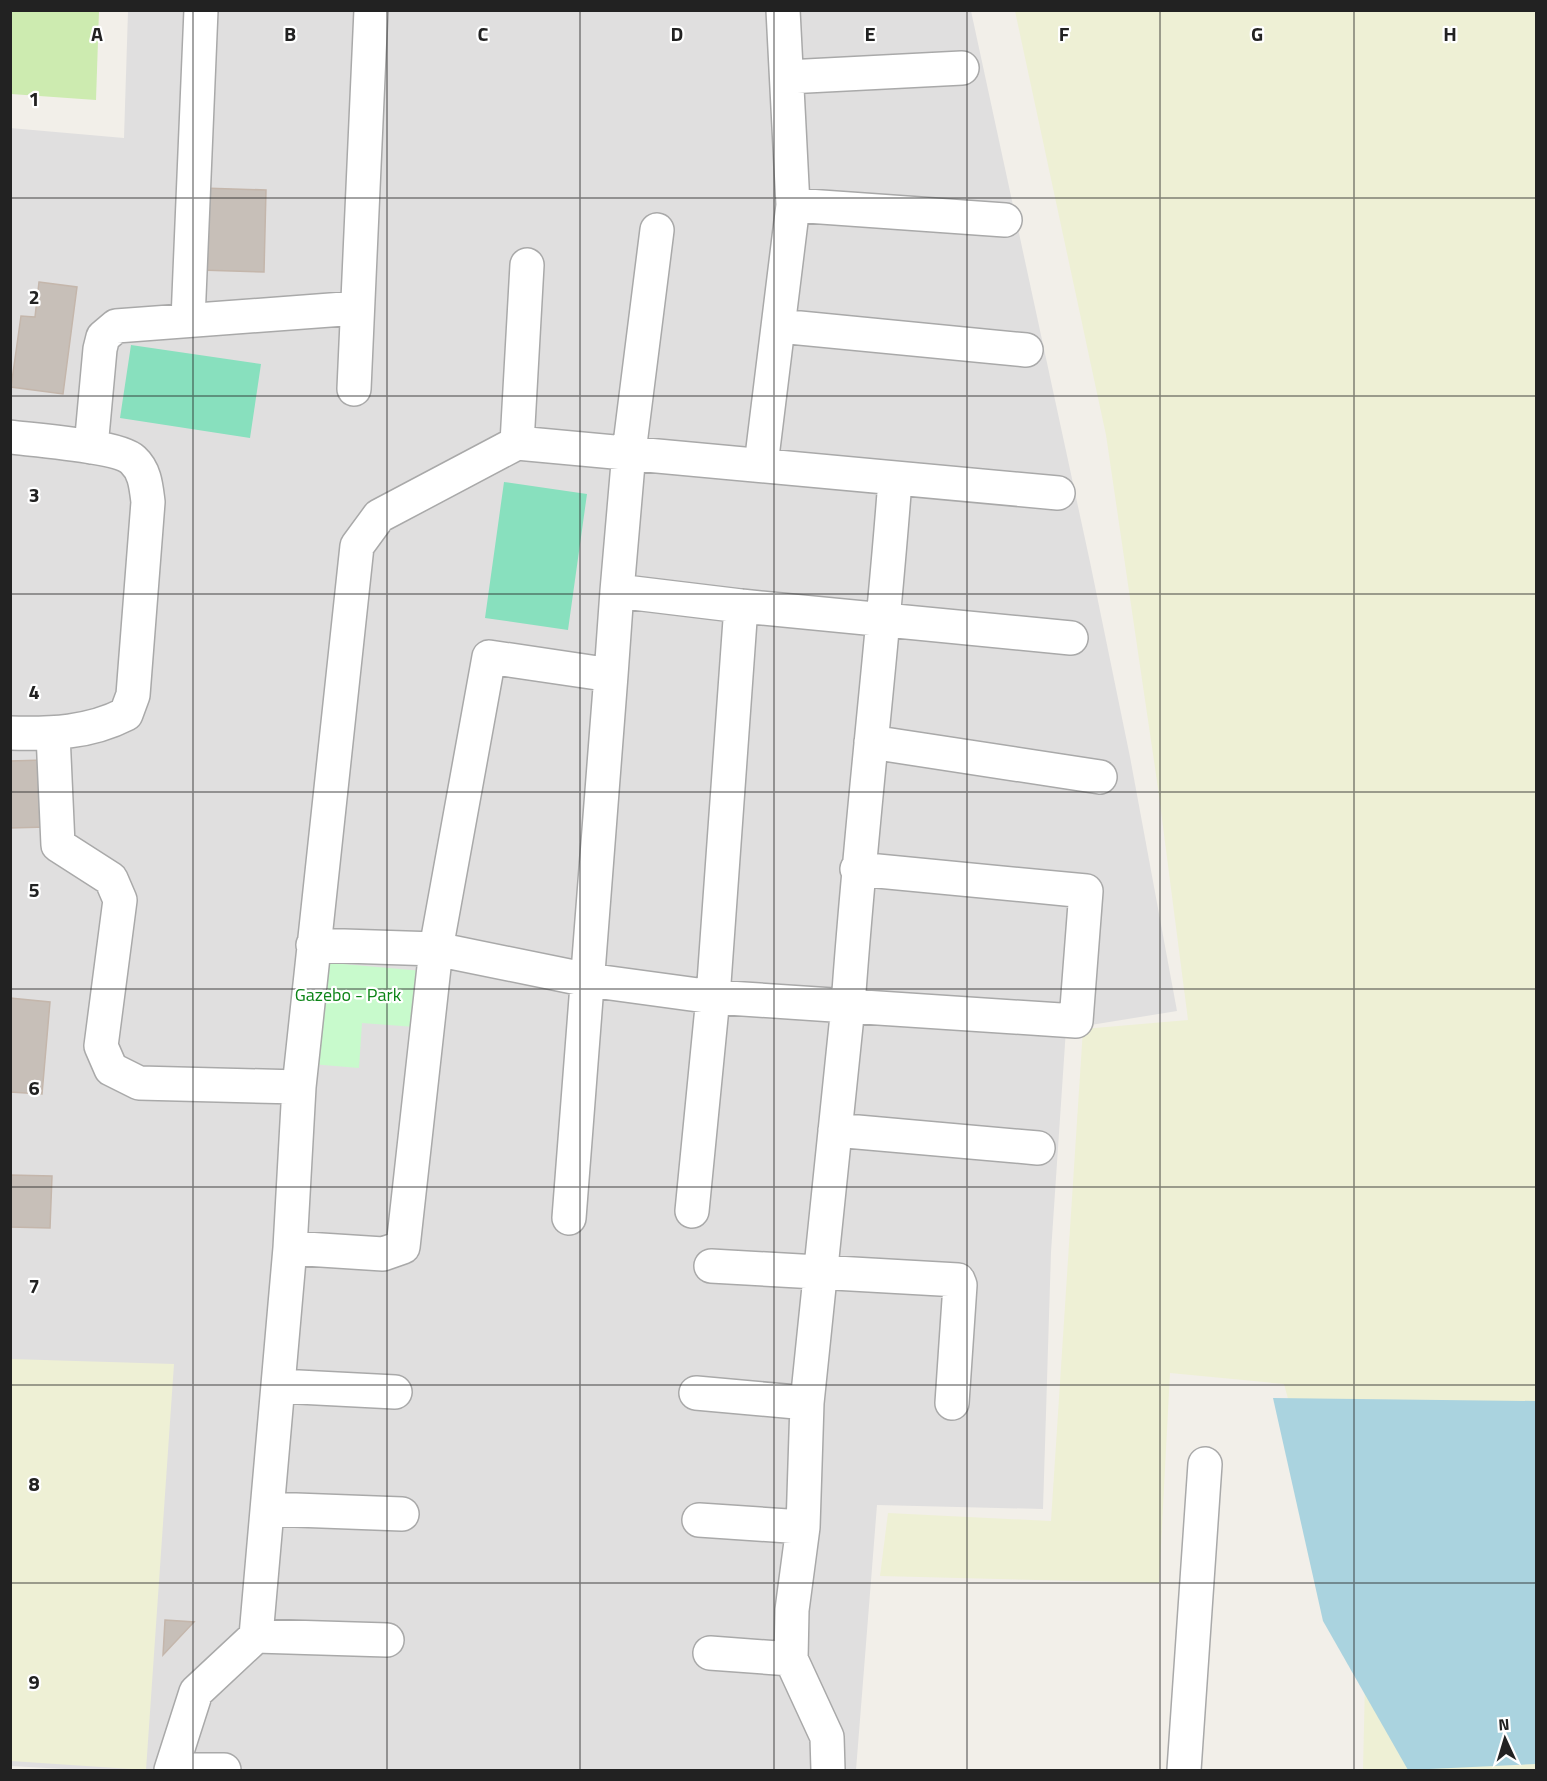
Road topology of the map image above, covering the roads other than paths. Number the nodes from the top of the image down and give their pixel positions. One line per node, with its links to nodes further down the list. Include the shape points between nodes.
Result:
1 (201, 10): 11 (street)
2 (371, 10): 10 (street)
3 (783, 10): 5 (street)
4 (962, 68): 5 (street)
5 (787, 77): 6 (street)
6 (793, 205): 7 (street); 12 (street)
7 (1005, 220)
8 (657, 230): 18 (street)
9 (527, 265): 16 (street)
10 (357, 308): 11 (street); 14 (street)
11 (188, 320): 17 (street, via 116,326 103,337)
12 (778, 326): 13 (street); 19 (street)
13 (1026, 350)
14 (354, 389)
15 (10, 437): 17 (street)
16 (517, 443): 18 (street); 32 (street, via 380,516 357,546)
17 (92, 447): 28 (street, via 132,458 144,475 148,502 133,695 126,714 103,725)
18 (629, 452): 19 (street); 22 (street)
19 (761, 465): 20 (street)
20 (895, 480): 21 (street); 24 (street)
21 (1058, 494)
22 (617, 591): 23 (street); 26 (street)
23 (741, 606): 24 (street); 35 (street)
24 (884, 619): 25 (street); 29 (street)
25 (1071, 638)
26 (611, 675): 33 (street, via 489,657); 34 (street)
27 (10, 733): 28 (street)
28 (53, 734): 37 (street, via 58,845 111,879 120,900 101,1046 111,1069 139,1083)
29 (871, 742): 30 (street); 31 (street)
30 (1100, 777)
31 (857, 869): 36 (street); 36 (street, via 1086,891 1076,1021)
32 (313, 945): 33 (street); 37 (street)
33 (436, 950): 34 (street); 42 (street, via 404,1248 383,1254)
34 (588, 980): 35 (street); 41 (street)
35 (713, 997): 36 (street); 40 (street)
36 (848, 1006): 38 (street)
37 (299, 1087): 42 (street)
38 (835, 1130): 39 (street); 44 (street)
39 (1038, 1148)
40 (693, 1211)
41 (569, 1218)
42 (290, 1248): 45 (street)
43 (711, 1266): 44 (street)
44 (822, 1271): 48 (street); 49 (street, via 958,1280)
45 (279, 1386): 46 (street); 51 (street)
46 (395, 1392)
47 (696, 1393): 48 (street)
48 (807, 1403): 54 (street)
49 (952, 1403)
50 (1205, 1464): 62 (street)
51 (269, 1509): 52 (street); 55 (street)
52 (402, 1514)
53 (699, 1520): 54 (street)
54 (803, 1527): 58 (street, via 792,1610)
55 (256, 1636): 56 (street); 59 (street, via 196,1692)
56 (387, 1640)
57 (710, 1653): 58 (street)
58 (791, 1659): 61 (street, via 827,1737)
59 (171, 1770): 60 (street)
60 (224, 1770)
61 (828, 1770)
62 (1184, 1770)

